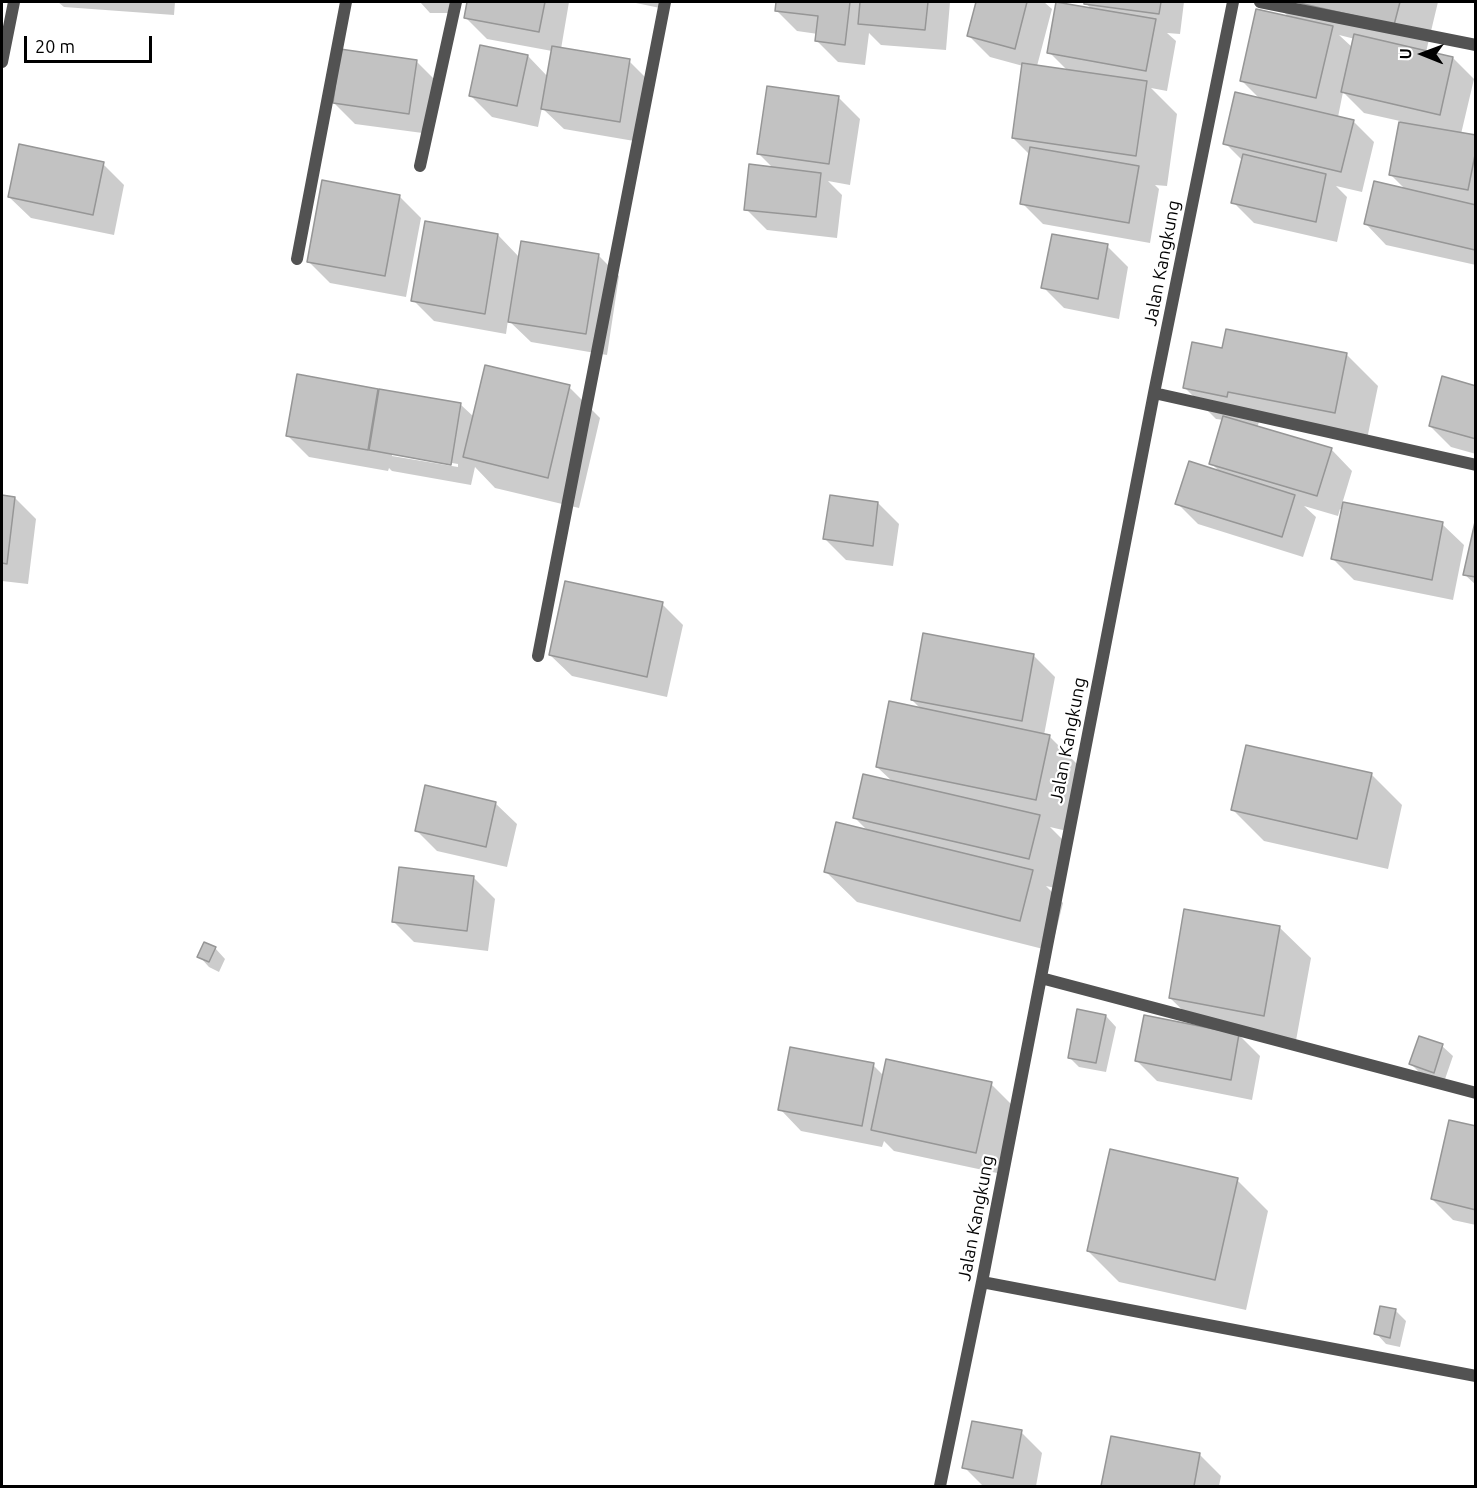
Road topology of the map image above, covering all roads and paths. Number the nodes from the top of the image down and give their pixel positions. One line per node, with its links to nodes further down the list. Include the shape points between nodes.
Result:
1 (14, 2): 8 (street)
2 (346, 2): 10 (street)
3 (456, 2): 9 (street)
4 (665, 2): 13 (street)
5 (1233, 2): 11 (street, Jalan Kangkung)
6 (1260, 2): 7 (street)
7 (1476, 45)
8 (2, 62)
9 (420, 166)
10 (297, 258)
11 (1154, 393): 12 (street); 14 (street, Jalan Kangkung)
12 (1476, 465)
13 (538, 656)
14 (1041, 978): 15 (street); 16 (street, Jalan Kangkung)
15 (1476, 1093)
16 (982, 1282): 17 (street); 18 (street, Jalan Kangkung)
17 (1476, 1376)
18 (940, 1486)

